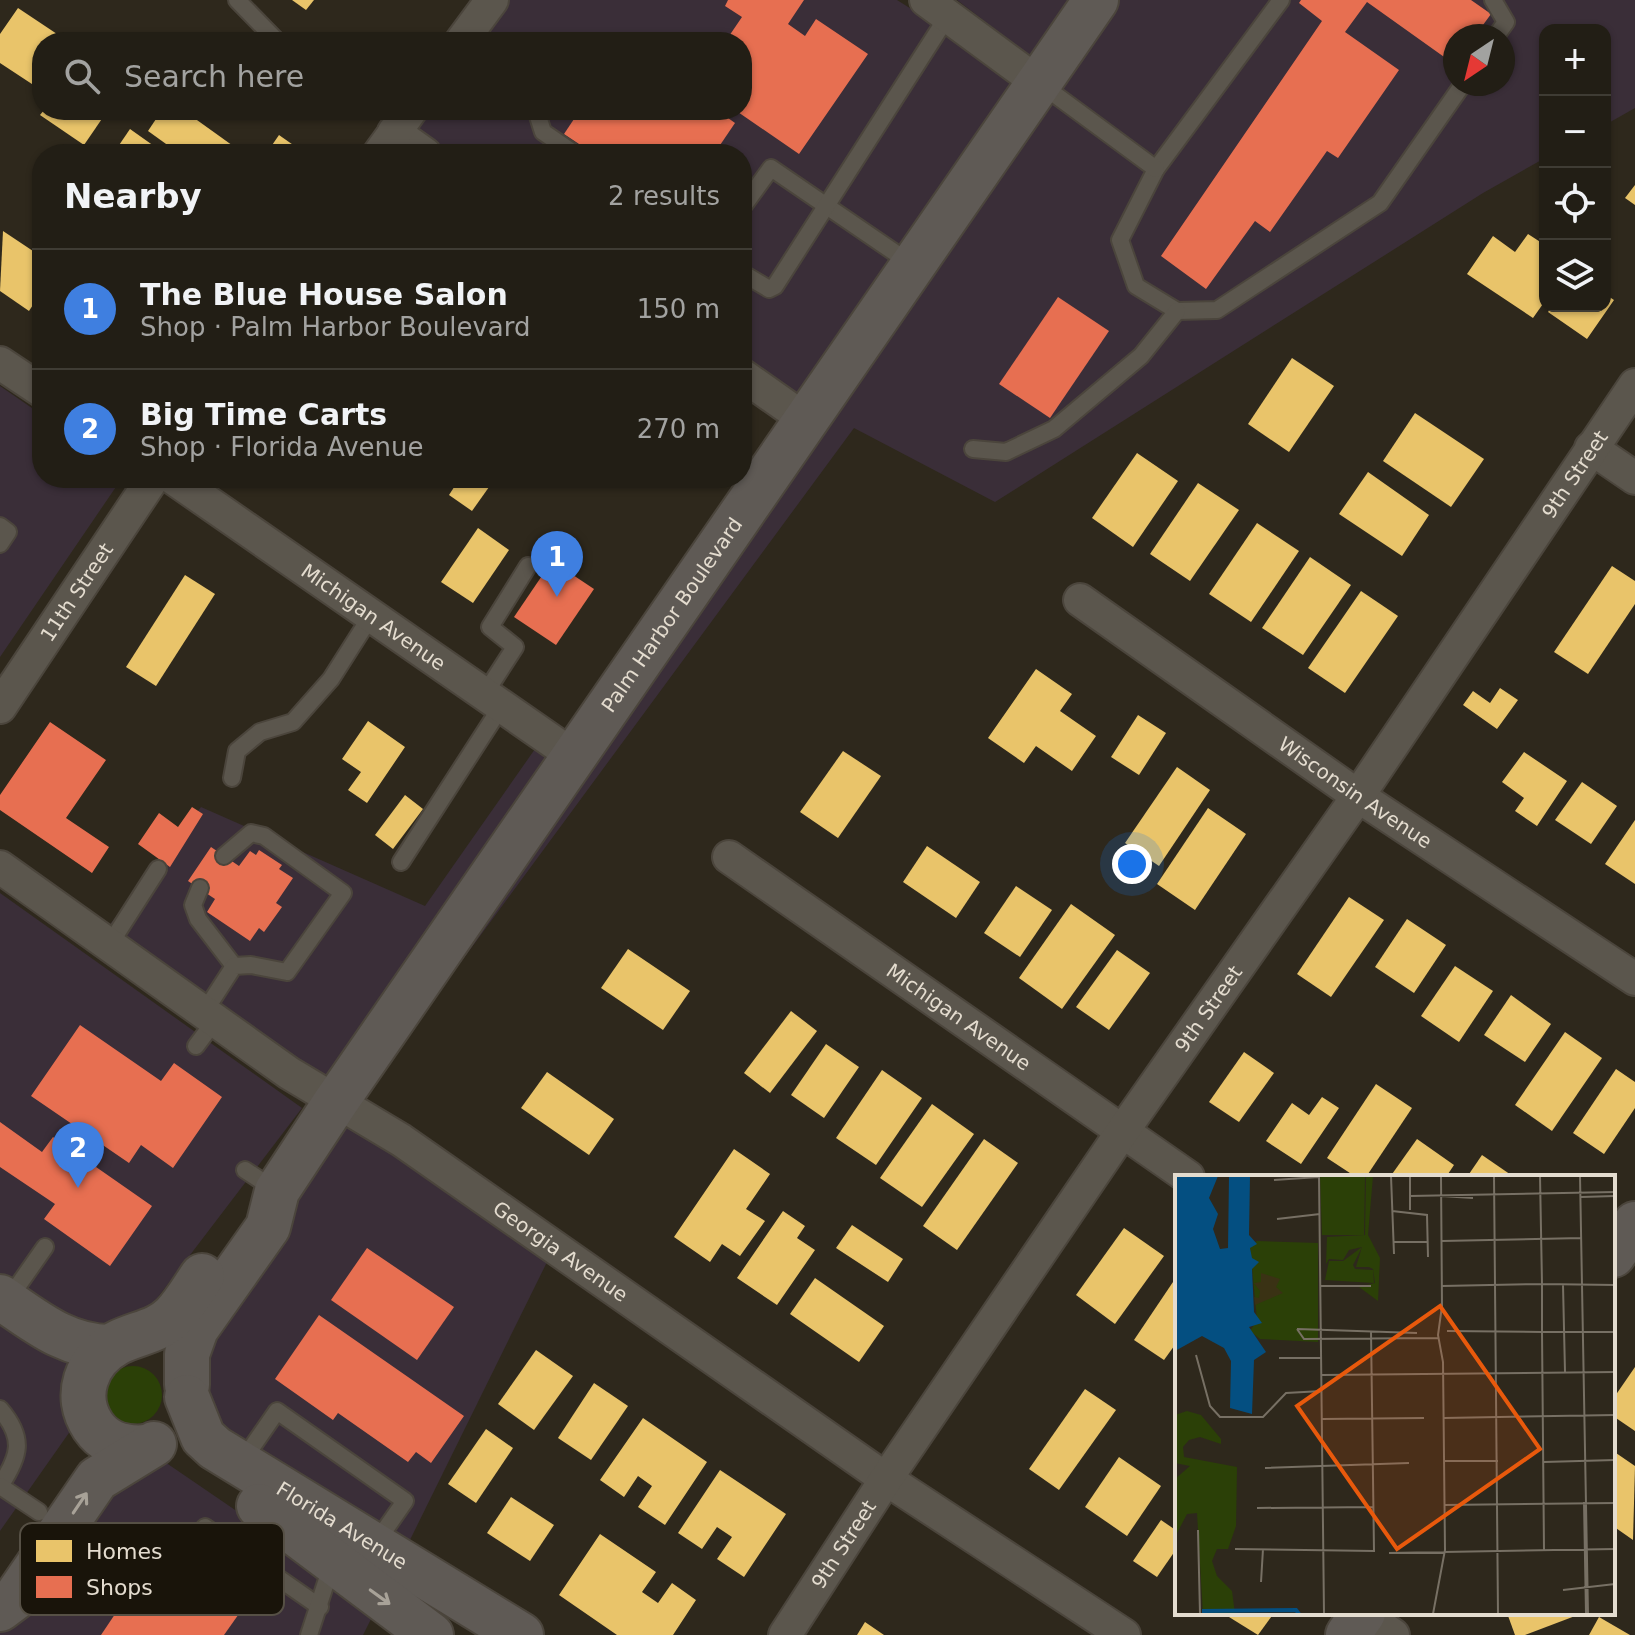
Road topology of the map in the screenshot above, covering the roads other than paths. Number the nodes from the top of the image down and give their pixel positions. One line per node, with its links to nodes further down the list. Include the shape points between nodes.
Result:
1 (237, 0): 8 (lane)
2 (492, 0): 9 (street)
3 (1096, 0): 10 (main road, Palm Harbor Boulevard)
4 (1281, 0): 16 (lane)
5 (1493, 0): 7 (lane)
6 (941, 5): 10 (street); 18 (lane)
7 (1505, 24)
8 (268, 32)
9 (468, 32)
10 (1040, 84): 16 (lane); 19 (main road, Palm Harbor Boulevard)
11 (1455, 96): 21 (lane, via 1380,203 1217,310)
12 (539, 120): 15 (lane, via 543,132)
13 (395, 132): 14 (street)
14 (411, 144)
15 (560, 144)
16 (1156, 169): 21 (lane, via 1120,240 1136,286)
17 (752, 194): 18 (lane, via 771,168)
18 (825, 204): 19 (lane); 20 (lane, via 775,286 769,289)
19 (913, 265): 26 (main road, Palm Harbor Boulevard)
20 (752, 279)
21 (1177, 311): 28 (lane, via 1141,356 1054,429 1006,452)
22 (0, 363): 24 (street)
23 (752, 382): 26 (street)
24 (32, 384)
25 (1635, 385): 27 (street, 9th Street)
26 (806, 420): 39 (main road, Palm Harbor Boulevard)
27 (1591, 448): 29 (street); 41 (street, 9th Street)
28 (973, 449)
29 (1635, 478)
30 (146, 488): 38 (street, 11th Street)
31 (187, 488): 36 (street, Michigan Avenue)
32 (0, 526): 33 (lane, via 8,532)
33 (0, 544)
34 (528, 566): 37 (lane, via 490,627 515,647)
35 (1080, 600): 41 (street, Wisconsin Avenue)
36 (371, 616): 37 (street, Michigan Avenue); 40 (lane, via 331,679 293,722 260,732 237,751)
37 (493, 701): 39 (street, Michigan Avenue); 44 (lane)
38 (0, 707)
39 (575, 757): 52 (main road, Palm Harbor Boulevard)
40 (232, 778)
41 (1358, 796): 50 (street, Wisconsin Avenue); 53 (street, 9th Street)
42 (224, 856): 49 (lane, via 251,833 264,836 343,893 287,972)
43 (729, 857): 53 (street, Michigan Avenue)
44 (401, 862)
45 (0, 867): 48 (street, Georgia Avenue)
46 (158, 869): 48 (lane)
47 (200, 888): 49 (lane, via 193,905 198,919)
48 (108, 947): 51 (street, Georgia Avenue)
49 (234, 966): 51 (lane)
50 (1635, 979)
51 (205, 1027): 52 (street, Georgia Avenue)
52 (335, 1103): 55 (main road, Palm Harbor Boulevard); 66 (street, Georgia Avenue, via 401,1140)
53 (1122, 1132): 54 (street, Michigan Avenue); 66 (street, 9th Street)
54 (1185, 1175)
55 (261, 1181): 60 (main road, Palm Harbor Boulevard, via 247,1213 173,1316); 61 (main road, Palm Harbor Boulevard, via 268,1227 196,1329 187,1354)
56 (1635, 1224): 58 (main road)
57 (45, 1247): 59 (lane)
58 (1615, 1252)
59 (2, 1309): 60 (main road, via 76,1344); 62 (main road, via 58,1367)
60 (118, 1343): 61 (main road, via 148,1343 166,1352 180,1365); 62 (main road, via 87,1374)
61 (187, 1391): 64 (main road, via 174,1427); 65 (main road, Florida Avenue, via 203,1437)
62 (84, 1406): 64 (main road, via 104,1439 124,1447); 68 (main road, via 74,1458)
63 (3, 1423): 67 (lane, via 17,1437 15,1464)
64 (152, 1445): 70 (main road, one-way to 64, via 97,1479); 71 (main road, Florida Avenue, via 181,1450)
65 (239, 1465): 74 (main road, Florida Avenue); 74 (lane, via 277,1411 405,1501)
66 (886, 1479): 84 (street, 9th Street); 85 (street, Georgia Avenue)
67 (0, 1486): 68 (lane)
68 (39, 1512): 69 (main road)
69 (32, 1523)
70 (67, 1523)
71 (280, 1523)
72 (284, 1526): 75 (main road, Florida Avenue)
73 (20, 1540): 76 (main road)
74 (374, 1545): 83 (main road, Florida Avenue)
75 (333, 1562): 79 (lane); 82 (main road, Florida Avenue, one-way to 82)
76 (0, 1570)
77 (284, 1582): 79 (lane)
78 (20, 1591): 80 (main road, one-way to 78)
79 (320, 1607): 81 (lane)
80 (0, 1609)
81 (309, 1635)
82 (431, 1635)
83 (521, 1635)
84 (785, 1635)
85 (1124, 1635)

